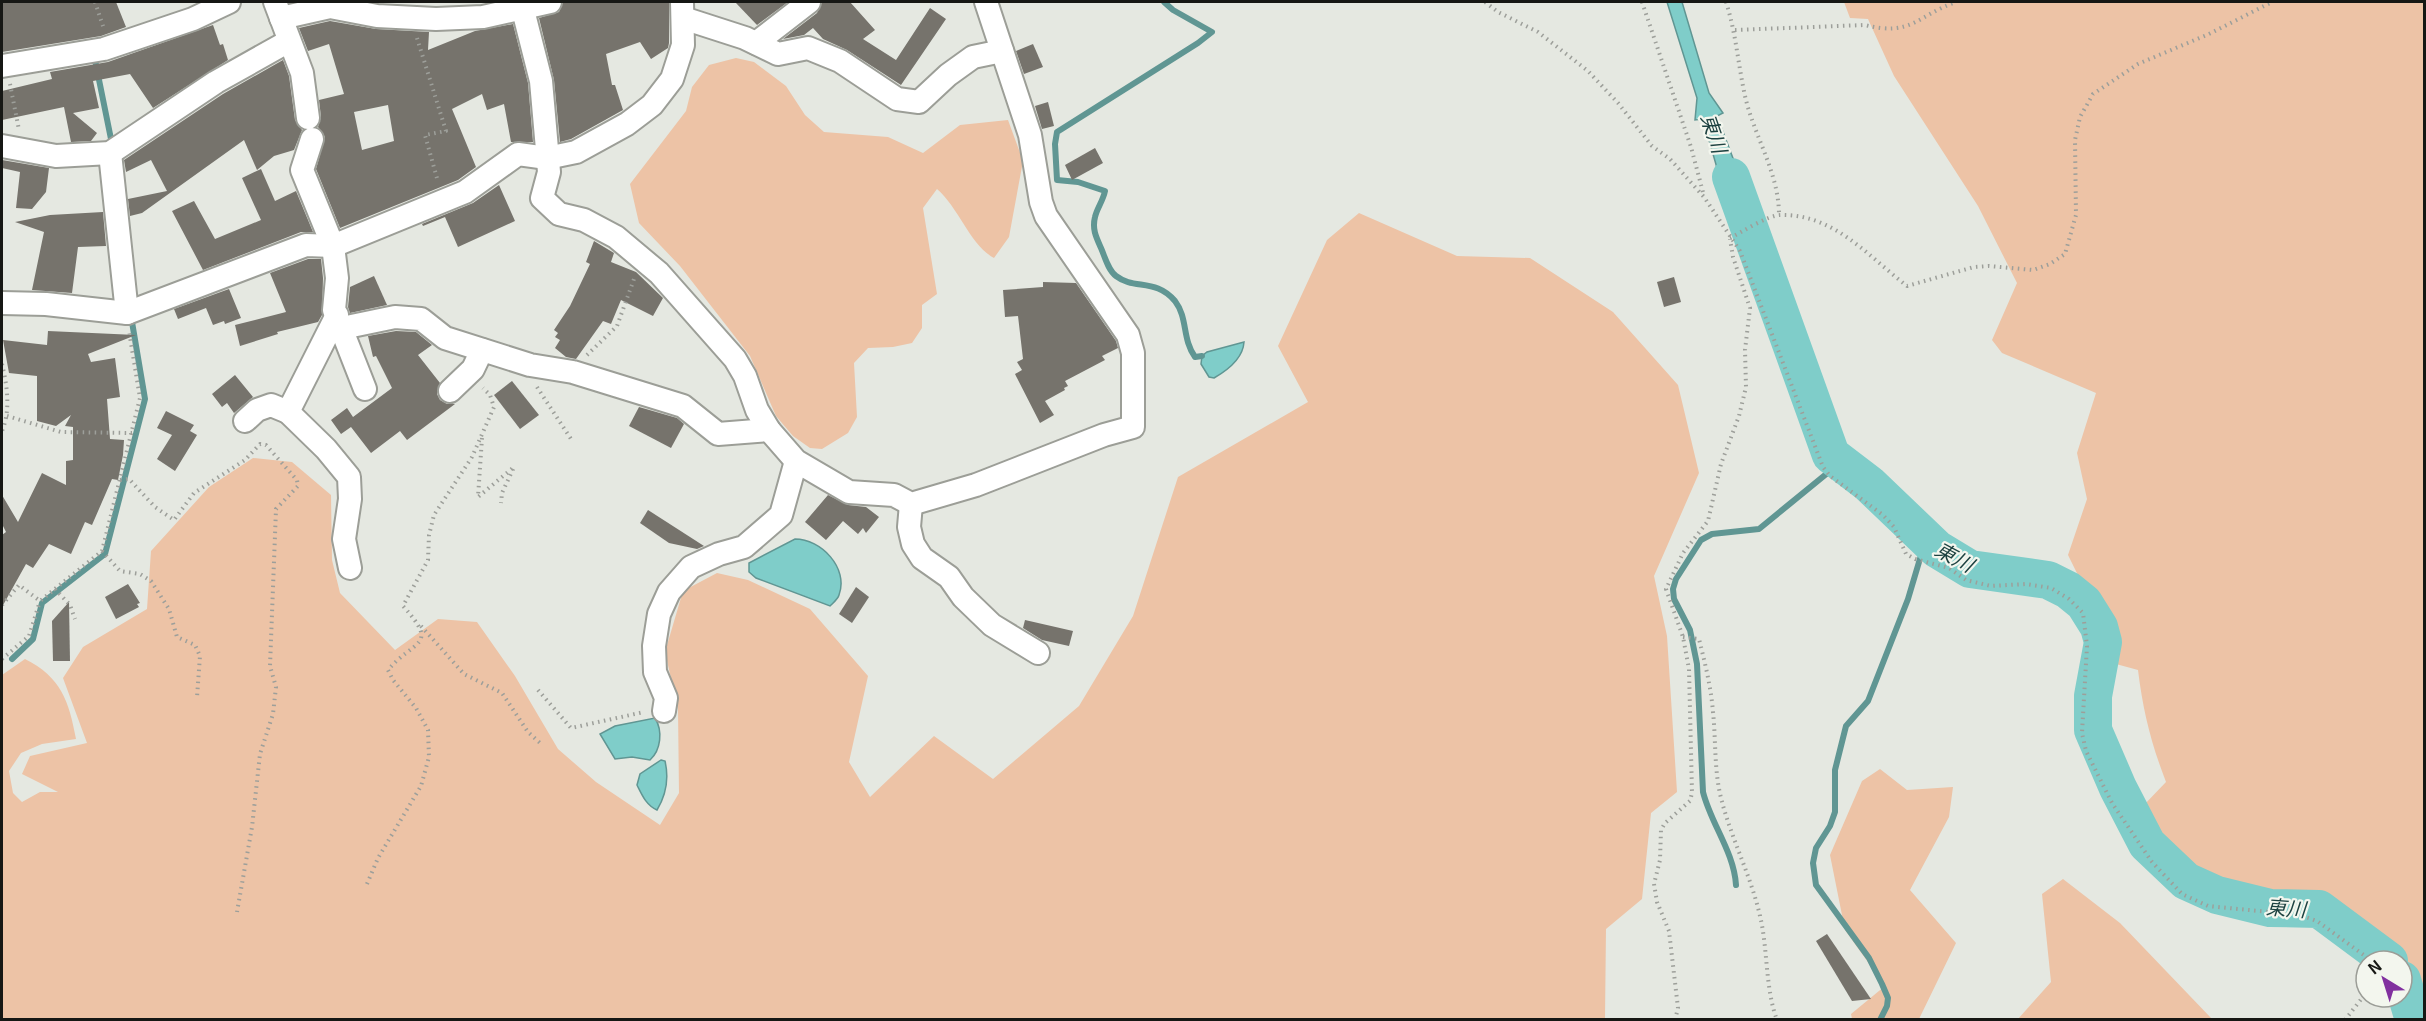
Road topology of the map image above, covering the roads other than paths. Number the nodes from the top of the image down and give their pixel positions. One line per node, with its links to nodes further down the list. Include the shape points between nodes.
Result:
1 (229, 2): 11 (street, via 193,20 110,47)
2 (550, 2): 5 (street)
3 (809, 2): 9 (street)
4 (986, 2): 10 (street)
5 (522, 4): 6 (street, via 483,16 377,16 330,7); 14 (street, via 541,81)
6 (278, 10): 8 (street)
7 (682, 10): 9 (street); 14 (street, via 682,45 672,79 652,105 627,124 576,152)
8 (289, 41): 13 (street, via 216,82); 15 (street, via 302,73 310,129 302,170)
9 (756, 43): 10 (street, via 778,54 808,48 840,61 897,99 919,102 973,57)
10 (1002, 51): 26 (street, via 1030,135 1046,216 1128,335 1133,353 1133,427)
11 (4, 66)
12 (12, 148): 13 (street, via 56,156)
13 (110, 153): 17 (street)
14 (547, 158): 15 (street, via 518,154 465,192); 24 (street, via 549,172 542,198 559,214 584,220 616,237 659,273 735,359)
15 (333, 246): 17 (street, via 306,245); 18 (street, via 337,278 334,310)
16 (2, 303): 17 (street)
17 (127, 313)
18 (340, 321): 19 (street, via 421,319); 20 (street); 22 (street)
19 (477, 359): 21 (street); 24 (street, via 510,358 573,372 683,406 718,434)
20 (365, 389)
21 (450, 391)
22 (288, 412): 23 (street, via 271,405 257,410); 27 (street, via 349,477 344,539)
23 (245, 422)
24 (769, 430): 25 (street)
25 (796, 461): 26 (street, via 849,492 894,495); 29 (street, via 781,515 744,547 691,567 669,592 658,614 654,646 655,672 666,698)
26 (911, 504): 28 (street, via 912,544 922,558 948,577 992,625)
27 (350, 568)
28 (1038, 653)
29 (664, 711)

